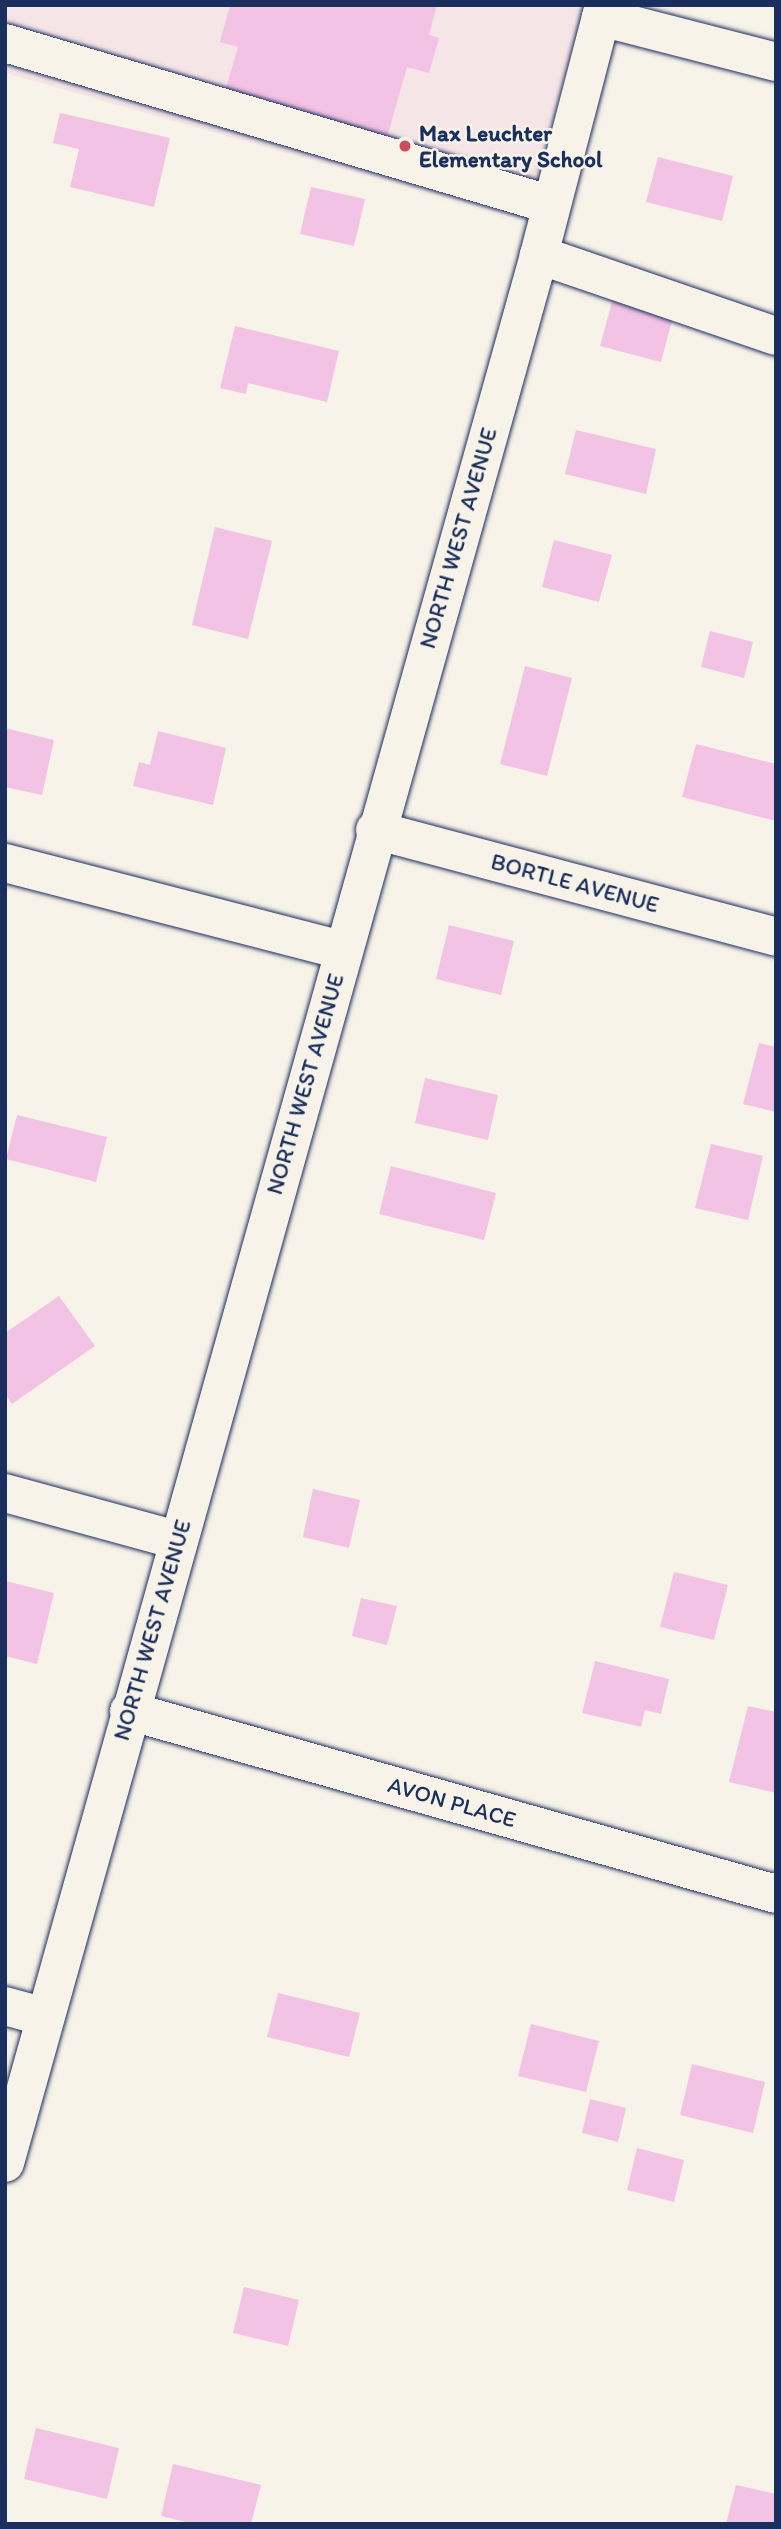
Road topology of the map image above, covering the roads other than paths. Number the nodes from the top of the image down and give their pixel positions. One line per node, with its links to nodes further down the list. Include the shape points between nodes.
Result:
1 (602, 11): 3 (street); 4 (street, NORTH WEST AVENUE)
2 (5, 43): 4 (street)
3 (776, 62)
4 (552, 205): 5 (street, NORTH WEST AVENUE)
5 (539, 255): 6 (street); 7 (street, NORTH WEST AVENUE)
6 (776, 336)
7 (375, 830): 9 (street, BORTLE AVENUE); 10 (street, NORTH WEST AVENUE)
8 (5, 863): 10 (street)
9 (776, 937)
10 (342, 950): 12 (street, NORTH WEST AVENUE)
11 (5, 1493): 12 (street)
12 (177, 1540): 13 (street, NORTH WEST AVENUE)
13 (129, 1711): 14 (street, AVON PLACE); 16 (street, NORTH WEST AVENUE)
14 (776, 1894)
15 (5, 2006): 16 (street)
16 (45, 2017): 17 (street, NORTH WEST AVENUE)
17 (5, 2163)

